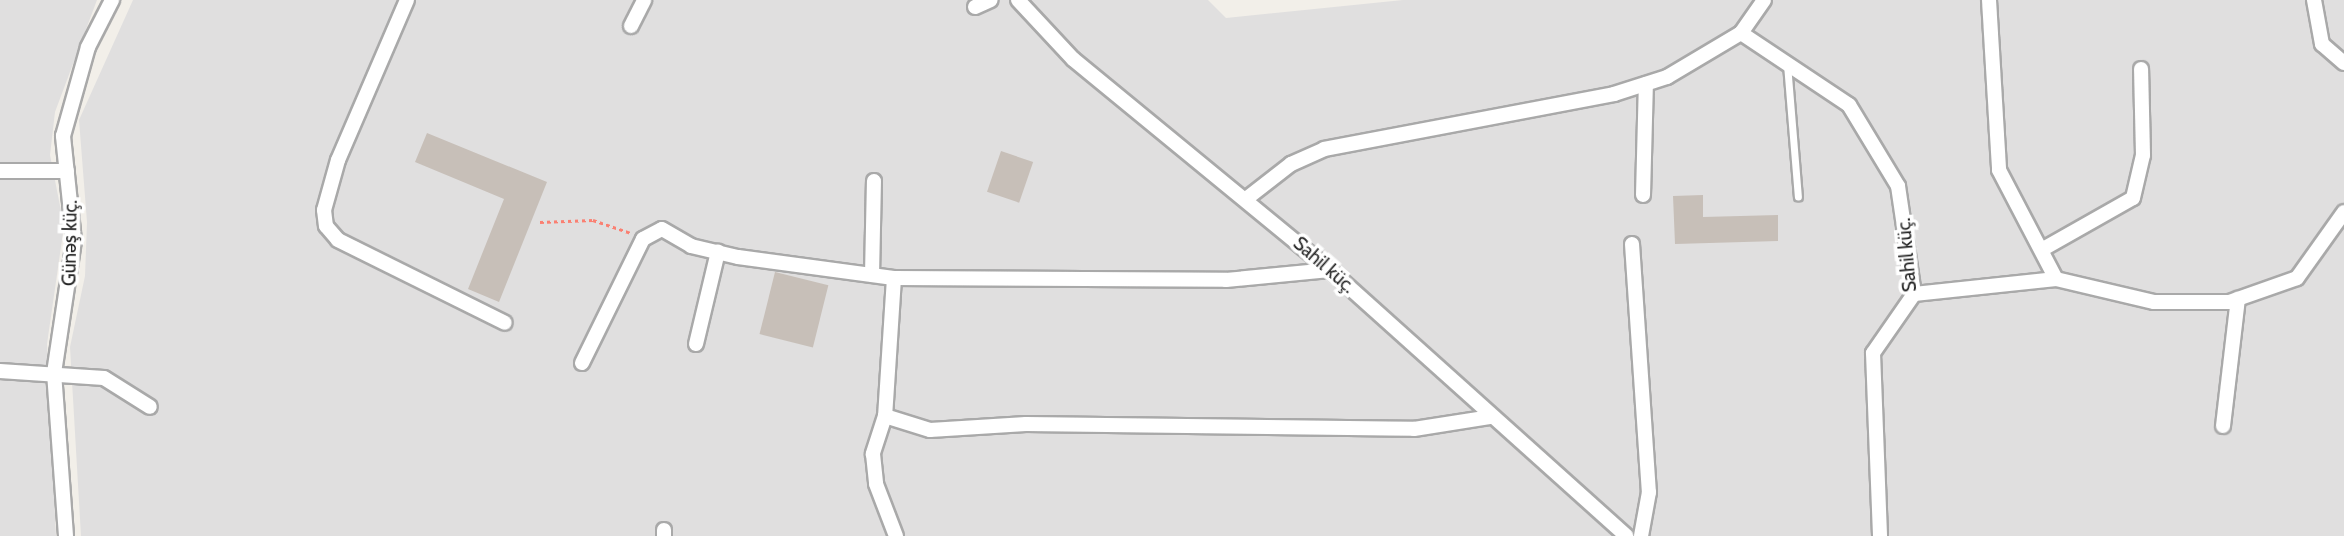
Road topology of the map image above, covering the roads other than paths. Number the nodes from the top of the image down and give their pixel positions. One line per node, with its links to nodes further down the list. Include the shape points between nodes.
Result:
1 (112, 0): 17 (street, Günəş küç., via 73,94 63,136)
2 (407, 0): 32 (street, via 338,160 324,210 326,226 348,245)
3 (644, 0): 10 (street)
4 (991, 0): 9 (street)
5 (1018, 0): 21 (street, Sahil küç., via 1102,85)
6 (1764, 0): 11 (street)
7 (1989, 0): 24 (street, via 1999,170)
8 (2314, 0): 12 (street, via 2322,44)
9 (975, 7)
10 (631, 26)
11 (1741, 33): 13 (street, Sahil küç.); 15 (street)
12 (2344, 63)
13 (1787, 64): 20 (lane); 30 (street, Sahil küç., via 1849,105 1876,141 1898,186)
14 (2141, 69): 24 (street, via 2143,155 2133,198)
15 (1646, 84): 19 (street); 21 (street, via 1324,149 1291,164)
16 (0, 171): 17 (street)
17 (67, 171): 36 (street, Günəş küç., via 72,278)
18 (874, 181): 27 (street)
19 (1643, 195)
20 (1798, 197)
21 (1246, 199): 26 (street, Sahil küç.)
22 (2344, 212): 31 (street, via 2297,278)
23 (1632, 244): 44 (street, via 1649,492)
24 (2043, 249): 29 (street)
25 (718, 252): 27 (street); 33 (street); 34 (street, via 662,229 643,239)
26 (1330, 270): 28 (street, via 1226,280); 39 (street, Sahil küç.)
27 (872, 275): 28 (street)
28 (894, 278): 38 (street)
29 (2056, 279): 30 (street); 31 (street, via 2180,304)
30 (1914, 294): 45 (street, Sahil küç., via 1874,353)
31 (2238, 299): 40 (street)
32 (505, 323)
33 (696, 344)
34 (582, 363)
35 (0, 371): 36 (street)
36 (54, 373): 37 (street, via 121,384); 41 (street, Günəş küç.)
37 (150, 407)
38 (885, 416): 39 (street, via 930,430 1026,424 1414,429); 42 (street, via 873,454 876,484)
39 (1491, 417): 43 (street, Sahil küç.)
40 (2223, 426)
41 (66, 536)
42 (896, 536)
43 (1626, 536)
44 (1641, 536)
45 (1880, 536)

